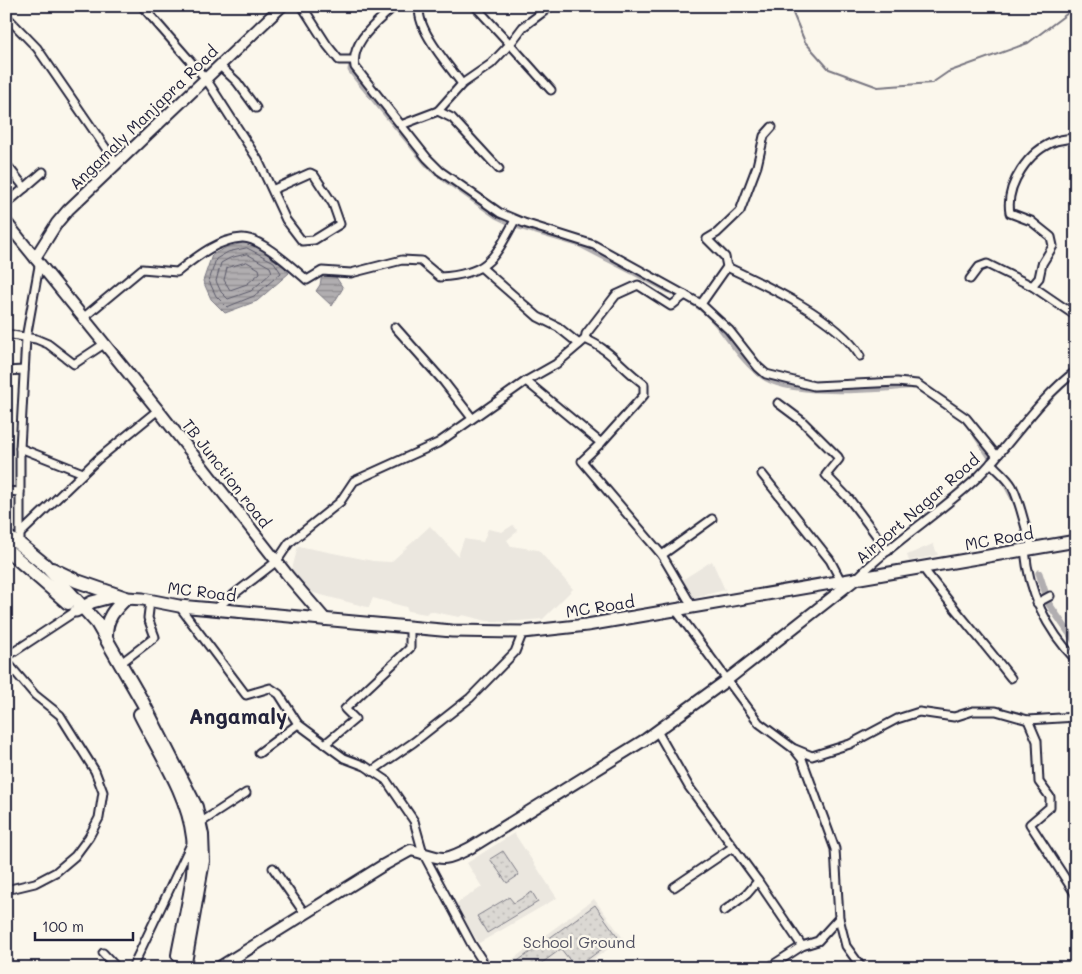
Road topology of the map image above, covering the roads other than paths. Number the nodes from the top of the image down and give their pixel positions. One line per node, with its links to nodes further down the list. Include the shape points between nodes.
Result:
1 (142, 6): 12 (street)
2 (282, 6): 11 (main road, Angamaly Manjapra Road)
3 (302, 6): 10 (street, via 339,60)
4 (394, 6): 10 (street, via 368,31)
5 (420, 6): 13 (street, via 420,20 429,38)
6 (475, 6): 9 (street)
7 (551, 6): 9 (street, via 523,27)
8 (6, 16): 20 (street, via 37,48)
9 (510, 44): 13 (street, via 490,64); 14 (street)
10 (354, 60): 17 (street, via 358,72)
11 (220, 66): 12 (main road, Angamaly Manjapra Road); 15 (street)
12 (206, 80): 20 (main road, Angamaly Manjapra Road); 25 (street, via 258,160)
13 (462, 84): 16 (street)
14 (550, 90)
15 (256, 108)
16 (438, 111): 17 (street); 22 (street, via 452,118)
17 (401, 125): 27 (street, via 433,165 500,213)
18 (772, 127): 30 (street, via 764,136 740,211 707,239 725,258)
19 (1076, 137): 33 (street, via 1056,141 1034,155 1017,175 1008,203 1010,213 1031,221 1051,237 1053,246)
20 (116, 163): 29 (main road, Angamaly Manjapra Road, via 57,222)
21 (6, 164): 24 (street)
22 (498, 169)
23 (43, 172): 24 (street)
24 (24, 188): 26 (street)
25 (272, 190): 25 (street, via 314,175 333,204 340,224 314,240 302,241 286,220)
26 (6, 204)
27 (515, 220): 31 (street, via 496,255); 34 (street, via 594,245)
28 (7, 226): 29 (main road, TB Junction road)
29 (37, 262): 37 (main road, TB Junction road); 40 (street)
30 (727, 267): 35 (street); 43 (street, via 816,315 846,337)
31 (482, 268): 37 (street, via 462,276 440,278 421,262 402,260 351,273 322,271 307,280 270,249 243,237 202,254 177,272 142,269); 41 (street, via 538,317)
32 (970, 279): 33 (street, via 979,267 988,264)
33 (1032, 286): 36 (street)
34 (685, 295): 35 (street); 41 (street, via 671,306 638,286 616,295)
35 (701, 304): 53 (street, via 766,374 814,386 917,384 966,418)
36 (1076, 316)
37 (83, 318): 42 (main road, TB Junction road)
38 (395, 327): 50 (street)
39 (6, 334): 40 (street)
40 (26, 338): 42 (street, via 48,344 74,364); 44 (street)
41 (582, 342): 47 (street, via 556,364); 51 (street, via 613,355 644,384 644,395)
42 (104, 344): 49 (main road, TB Junction road)
43 (860, 356)
44 (24, 370): 45 (street); 52 (street)
45 (6, 371)
46 (1076, 371): 53 (street, Airport Nagar Road, via 1050,391)
47 (526, 381): 50 (street); 51 (street)
48 (778, 403): 65 (street, via 821,438 838,457 826,474)
49 (158, 410): 55 (street); 67 (main road, TB Junction road)
50 (472, 418): 67 (street, via 423,451 354,481 340,502 289,543)
51 (601, 444): 66 (street, via 582,461)
52 (20, 448): 55 (street); 58 (street)
53 (996, 455): 54 (street, Airport Nagar Road)
54 (993, 465): 64 (street, via 1002,472 1018,501); 65 (street, Airport Nagar Road)
55 (83, 473): 61 (street)
56 (762, 474): 71 (street, via 830,560)
57 (6, 491): 58 (street)
58 (20, 492): 61 (street)
59 (712, 519): 66 (street)
60 (6, 537): 61 (highway)
61 (20, 539): 68 (highway)
62 (1076, 541): 64 (main road, MC Road)
63 (6, 549): 80 (highway)
64 (1029, 550): 69 (main road, MC Road); 75 (street, via 1028,576)
65 (888, 551): 70 (street, Airport Nagar Road)
66 (662, 554): 77 (street)
67 (277, 561): 78 (street); 81 (main road, TB Junction road)
68 (45, 565): 73 (highway, via 77,581); 80 (highway)
69 (923, 568): 70 (main road, MC Road); 88 (street)
70 (858, 577): 71 (main road, MC Road); 89 (main road)
71 (841, 582): 77 (main road, MC Road)
72 (1050, 596): 75 (street)
73 (126, 598): 74 (main road, MC Road); 80 (main road, MC Road); 84 (highway, via 112,611)
74 (150, 601): 76 (main road, MC Road); 87 (street, via 148,618 155,637)
75 (1037, 602): 86 (street, via 1042,616 1063,648)
76 (179, 606): 78 (main road, MC Road); 92 (street, via 246,695 270,688 279,694)
77 (692, 606): 79 (main road, MC Road)
78 (215, 609): 81 (main road, MC Road)
79 (675, 609): 83 (main road, MC Road, via 587,625); 89 (street)
80 (82, 611): 84 (highway); 85 (street); 100 (highway, via 163,758 186,807)
81 (326, 620): 82 (main road, MC Road)
82 (410, 627): 83 (main road, MC Road); 94 (street, via 410,648 345,709 355,719)
83 (523, 632): 97 (street, via 515,652 470,698)
84 (106, 636): 87 (highway)
85 (6, 659): 106 (street, via 36,695 60,715 95,771 103,792 98,818 75,856 56,872 35,883)
86 (1076, 660)
87 (121, 663): 99 (highway, via 196,807)
88 (1011, 678)
89 (728, 680): 93 (main road); 95 (street, via 759,722)
90 (1076, 718): 91 (street)
91 (1028, 720): 95 (street, via 996,711 973,711 954,717 919,712 897,719 850,744 812,756); 107 (street, via 1037,741 1039,782 1050,797 1050,807 1030,824)
92 (298, 724): 94 (street); 96 (street)
93 (657, 731): 101 (street, via 678,772); 102 (main road, via 449,859 437,859)
94 (325, 744): 97 (street, via 344,758)
95 (794, 749): 110 (street, via 802,759 835,849)
96 (258, 753)
97 (372, 771): 102 (street, via 386,780 414,821)
98 (246, 794): 99 (street)
99 (200, 823): 116 (highway, via 203,848 201,878)
100 (194, 839): 114 (street); 115 (highway)
101 (733, 847): 104 (street); 105 (street)
102 (423, 853): 109 (main road, via 411,850); 118 (street)
103 (273, 868): 109 (street)
104 (758, 881): 108 (street); 111 (street)
105 (674, 887)
106 (6, 890)
107 (1076, 895)
108 (724, 911)
109 (305, 914): 117 (main road)
110 (839, 918): 111 (street, via 818,941); 120 (street, via 846,946)
111 (802, 946): 119 (street)
112 (103, 953): 113 (street)
113 (117, 968)
114 (132, 968)
115 (176, 968)
116 (184, 968)
117 (218, 968)
118 (487, 968)
119 (768, 968)
120 (862, 968)

